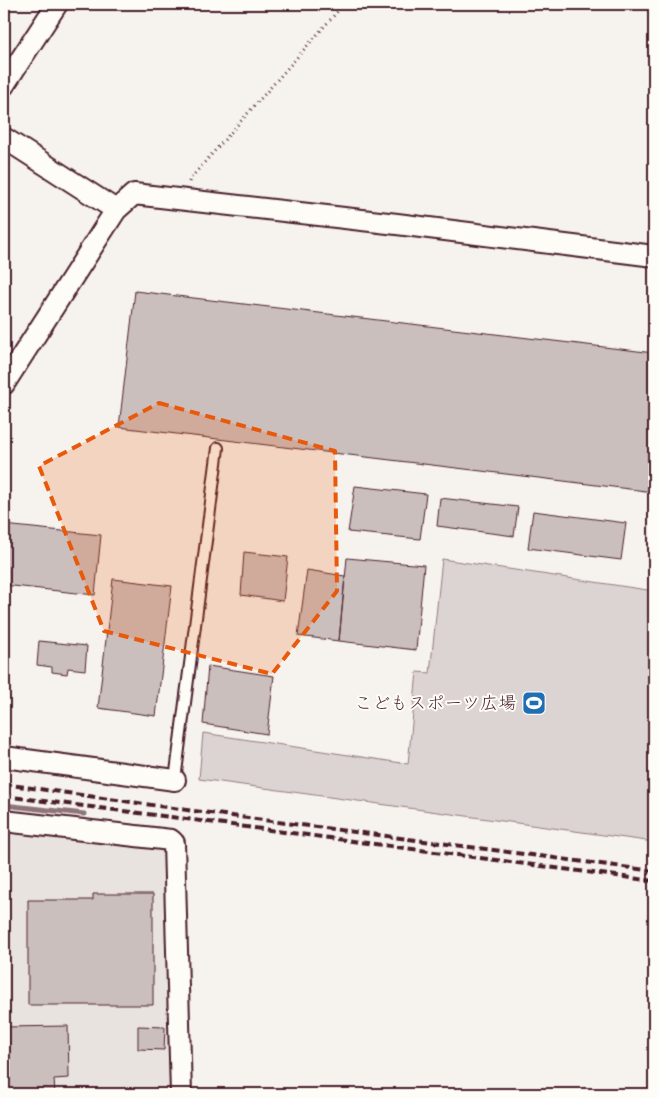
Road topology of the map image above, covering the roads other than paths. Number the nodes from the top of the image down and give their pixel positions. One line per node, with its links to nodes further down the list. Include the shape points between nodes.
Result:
1 (57, 4): 2 (street)
2 (4, 84)
3 (4, 138): 4 (street)
4 (116, 210): 5 (street, via 134,194); 6 (street)
5 (654, 256)
6 (4, 384)
7 (218, 448): 9 (lane)
8 (4, 757): 9 (street)
9 (175, 780)
10 (4, 821): 11 (street, via 171,840 174,843)
11 (181, 1094)

